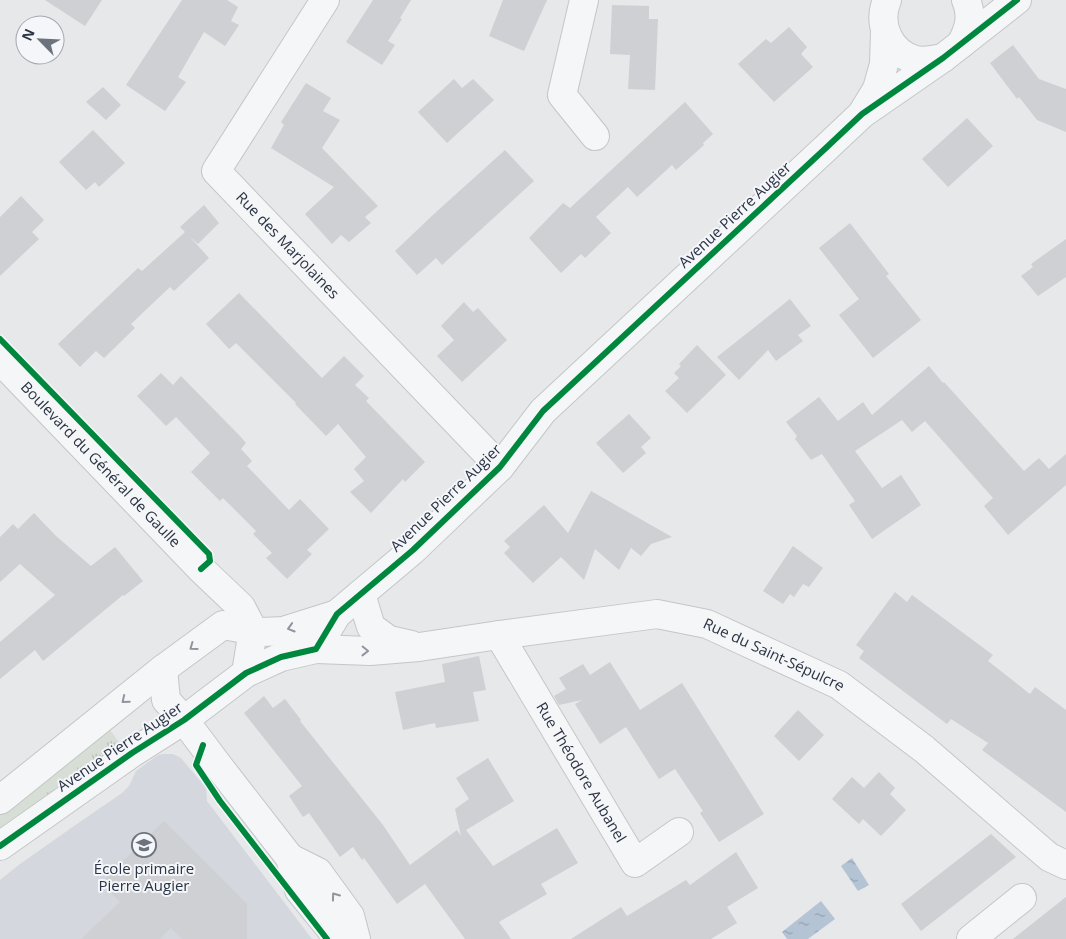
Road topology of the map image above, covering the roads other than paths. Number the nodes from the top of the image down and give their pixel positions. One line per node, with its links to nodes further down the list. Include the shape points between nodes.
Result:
1 (325, 0): 10 (street, Rue des Marjolaines, via 216,172)
2 (584, 0): 8 (street, via 562,95)
3 (966, 0): 6 (street, via 970,24 967,34)
4 (1017, 0): 6 (street, Avenue Pierre Augier)
5 (881, 9): 6 (street, via 888,39 904,55 930,61); 7 (street, Avenue Pierre Augier, via 884,64 877,89)
6 (952, 51): 7 (street, Avenue Pierre Augier)
7 (862, 114): 10 (street, Avenue Pierre Augier, via 543,410)
8 (595, 136)
9 (0, 360): 11 (street, Boulevard du Général de Gaulle)
10 (500, 467): 12 (street, Avenue Pierre Augier, via 413,550)
11 (201, 569): 14 (street); 15 (street, Boulevard du Général de Gaulle, via 241,607)
12 (361, 594): 13 (street, Avenue Pierre Augier); 17 (street, Rue du Saint-Sépulcre, via 371,628 389,640)
13 (337, 614): 15 (street, Avenue Pierre Augier, one-way to 15, via 283,631); 18 (street, Avenue Pierre Augier)
14 (223, 625): 15 (street, Avenue Pierre Augier); 19 (street, Avenue Pierre Augier, one-way to 19)
15 (253, 630): 20 (street)
16 (500, 635): 17 (street, Rue du Saint-Sépulcre); 23 (street, Rue Théodore Aubanel, via 634,863); 26 (street, Rue du Saint-Sépulcre, via 657,614 707,624 839,685 924,749 1049,857)
17 (420, 647): 18 (street, Rue du Saint-Sépulcre, one-way to 17, via 370,651)
18 (316, 649): 20 (street, Avenue Pierre Augier, via 281,657)
19 (163, 669): 21 (street, via 166,700); 22 (street, Avenue Pierre Augier, one-way to 22)
20 (246, 673): 21 (street, Avenue Pierre Augier)
21 (184, 720): 24 (street, Avenue Pierre Augier); 25 (street)
22 (0, 800)
23 (679, 832)
24 (0, 846)
25 (290, 858): 28 (street, via 299,890 333,932); 29 (street, one-way to 25, via 350,916 318,872)
26 (1066, 865)
27 (1022, 898): 30 (street)
28 (347, 939)
29 (356, 939)
30 (971, 939)

